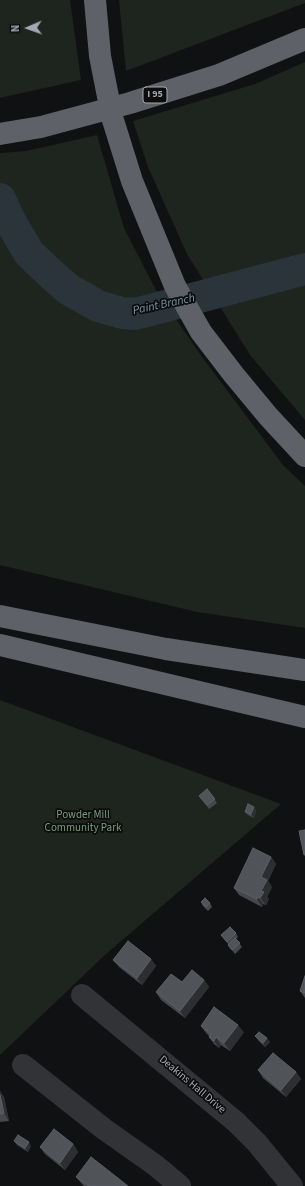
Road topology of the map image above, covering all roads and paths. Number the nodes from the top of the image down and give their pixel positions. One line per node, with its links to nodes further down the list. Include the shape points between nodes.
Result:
1 (95, 0): 4 (highway, via 100,56 112,117 132,181 175,286 201,332 268,416)
2 (305, 39): 3 (highway, I 95, via 219,75 130,104)
3 (0, 134)
4 (305, 456)
5 (0, 616): 7 (highway, via 166,649)
6 (0, 645): 8 (highway)
7 (305, 670)
8 (305, 717)
9 (82, 995): 12 (street, Deakins Hall Drive, via 236,1122)
10 (23, 1065): 11 (street)
11 (180, 1186)
12 (292, 1186)

